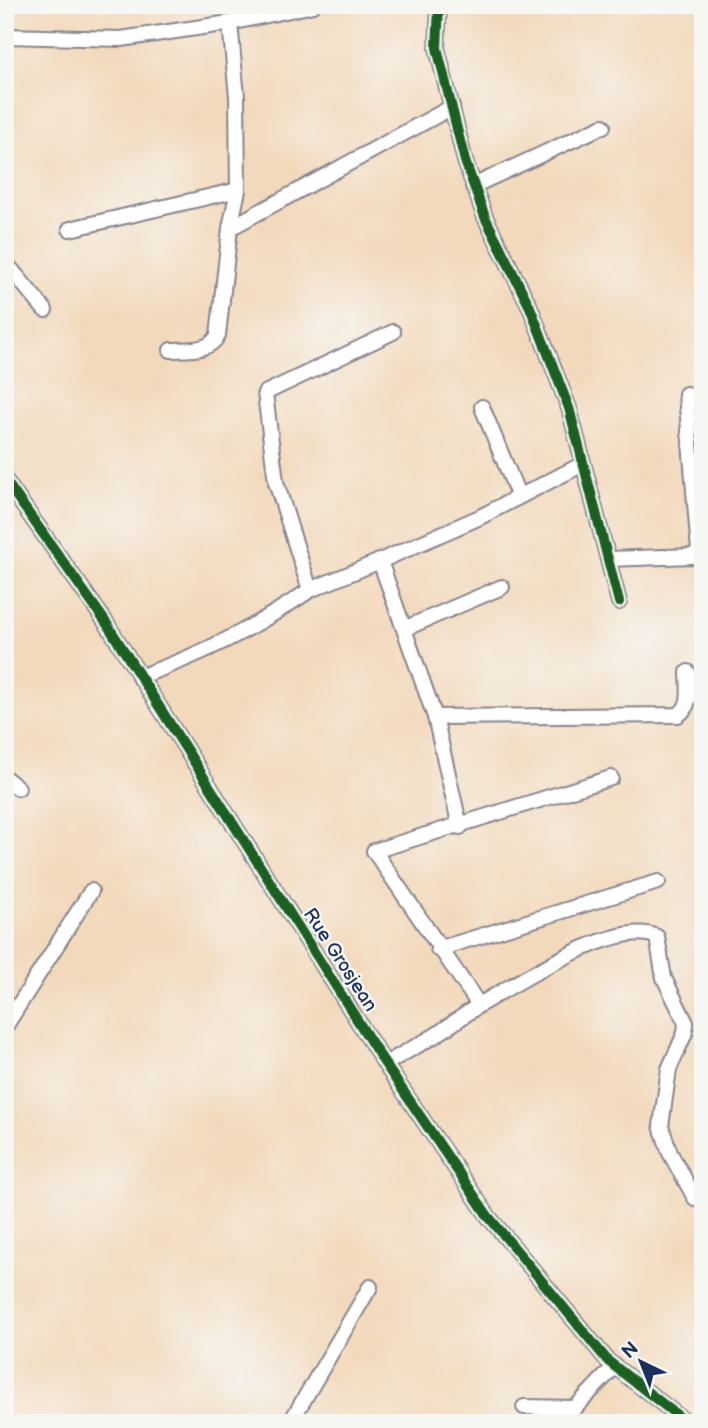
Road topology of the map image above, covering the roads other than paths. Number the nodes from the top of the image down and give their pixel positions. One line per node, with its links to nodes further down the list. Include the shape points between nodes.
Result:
1 (313, 5): 3 (street)
2 (439, 5): 5 (street, via 436,40)
3 (230, 23): 4 (street, via 121,38); 8 (street)
4 (5, 36)
5 (452, 107): 7 (street); 9 (street)
6 (603, 126): 7 (street)
7 (473, 186): 17 (street, via 530,307 569,408)
8 (238, 190): 9 (street); 10 (street)
9 (230, 228): 14 (street, via 218,335 210,345)
10 (70, 229)
11 (5, 262): 12 (street)
12 (45, 310)
13 (393, 332): 23 (street, via 265,393 276,482)
14 (171, 350)
15 (686, 394): 20 (street, via 699,551 693,556)
16 (482, 407): 19 (street)
17 (583, 464): 19 (street); 20 (street)
18 (5, 480): 27 (street, Rue Grosjean)
19 (519, 497): 21 (street)
20 (608, 559): 24 (street)
21 (380, 561): 23 (street); 25 (street)
22 (502, 587): 25 (street)
23 (310, 590): 27 (street, via 267,620 202,654)
24 (619, 602)
25 (406, 628): 28 (street)
26 (688, 672): 28 (street, via 689,700 678,715)
27 (139, 677): 38 (street, Rue Grosjean)
28 (435, 717): 32 (street)
29 (5, 778): 31 (street)
30 (611, 778): 32 (street)
31 (18, 788)
32 (460, 827): 35 (street, via 374,851)
33 (658, 882): 35 (street)
34 (91, 891): 37 (street)
35 (438, 949): 36 (street)
36 (479, 1005): 38 (street); 39 (street, via 593,942 634,935 657,937 664,978 686,1023 669,1069 661,1126)
37 (5, 1027)
38 (384, 1064): 41 (street, Rue Grosjean, via 488,1216)
39 (695, 1198)
40 (370, 1287): 43 (street)
41 (615, 1366): 42 (street, via 575,1408); 44 (street, Rue Grosjean)
42 (524, 1407)
43 (290, 1423)
44 (687, 1423)

